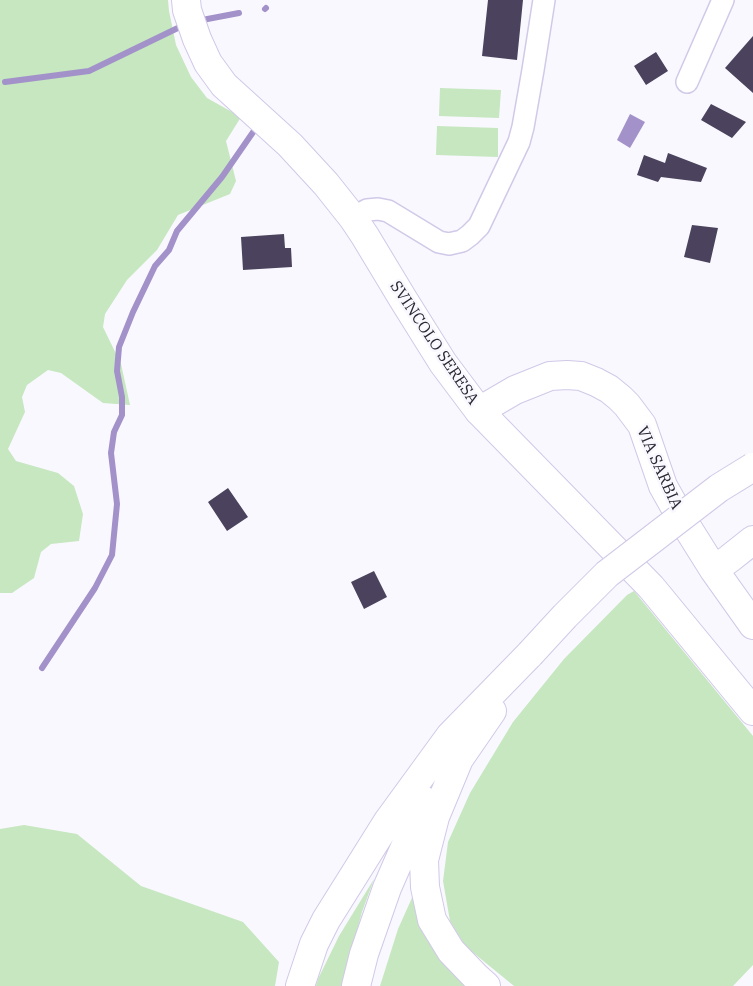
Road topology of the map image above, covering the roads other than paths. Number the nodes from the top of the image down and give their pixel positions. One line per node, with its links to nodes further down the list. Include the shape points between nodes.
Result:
1 (186, 0): 5 (main road, SVINCOLO SERESA, via 197,39 208,63 224,85 290,144)
2 (544, 0): 5 (street, via 519,142 479,226 462,241 449,244 438,242 388,211 367,210)
3 (723, 0): 4 (street)
4 (687, 82)
5 (353, 218): 6 (main road, SVINCOLO SERESA, via 444,363)
6 (479, 411): 9 (main road, VIA SARBIA, via 515,390 550,376 581,376 609,389 642,425 663,486); 12 (main road, SVINCOLO SERESA, via 651,587)
7 (753, 467): 11 (main road, bridge, via 719,488 608,574)
8 (753, 540): 9 (main road)
9 (714, 570): 10 (main road, VIA SARBIA)
10 (753, 625)
11 (530, 654): 13 (main road, via 450,736 388,821 322,928); 14 (main road, via 460,740 426,801 387,888); 15 (main road, via 459,759 435,817 424,860 425,887 432,920 451,951)
12 (753, 711)
13 (300, 986)
14 (356, 986)
15 (486, 986)

